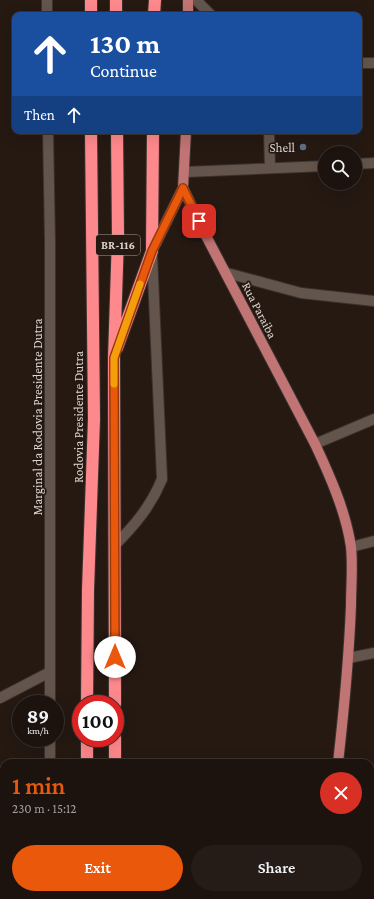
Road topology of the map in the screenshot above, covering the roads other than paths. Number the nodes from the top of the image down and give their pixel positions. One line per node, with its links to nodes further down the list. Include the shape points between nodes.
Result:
1 (47, 0): 7 (street)
2 (91, 0): 8 (highway)
3 (116, 0): 9 (highway)
4 (155, 0): 10 (highway)
5 (188, 0): 11 (main road)
6 (196, 0): 12 (street)
7 (47, 12)
8 (91, 12)
9 (116, 12)
10 (154, 12)
11 (188, 12)
12 (208, 12)
13 (362, 63): 14 (street)
14 (374, 63)
15 (48, 134): 38 (street, Marginal da Rodovia Presidente Dutra)
16 (91, 134): 40 (highway, Rodovia Presidente Dutra / BR-116, via 94,419)
17 (117, 134): 30 (highway, BR-116, via 118,237)
18 (153, 134): 27 (highway)
19 (186, 134): 25 (main road)
20 (269, 134): 24 (street)
21 (374, 163): 22 (street)
22 (362, 164)
23 (318, 166): 24 (street)
24 (270, 168): 25 (street)
25 (185, 172): 26 (main road)
26 (183, 188): 27 (main road); 28 (main road, Rua Paraiba)
27 (152, 251): 30 (highway); 34 (street, via 162,478 145,512)
28 (227, 273): 29 (street, via 301,293); 32 (main road, Rua Paraiba)
29 (374, 301)
30 (114, 358): 34 (highway, BR-116)
31 (374, 419): 32 (street)
32 (315, 444): 35 (main road, Rua Paraiba, via 333,485)
33 (374, 541): 35 (street)
34 (114, 546): 41 (highway, BR-116)
35 (351, 548): 37 (main road, Rua Paraiba)
36 (374, 653): 37 (street)
37 (349, 658): 49 (main road, Rua Paraiba)
38 (50, 672): 39 (street, Marginal da Rodovia Presidente Dutra); 42 (street)
39 (50, 695)
40 (87, 695)
41 (115, 695)
42 (0, 698)
43 (50, 747): 46 (street)
44 (87, 747): 47 (highway)
45 (115, 747): 48 (highway)
46 (50, 759)
47 (87, 759)
48 (115, 759)
49 (338, 759)

